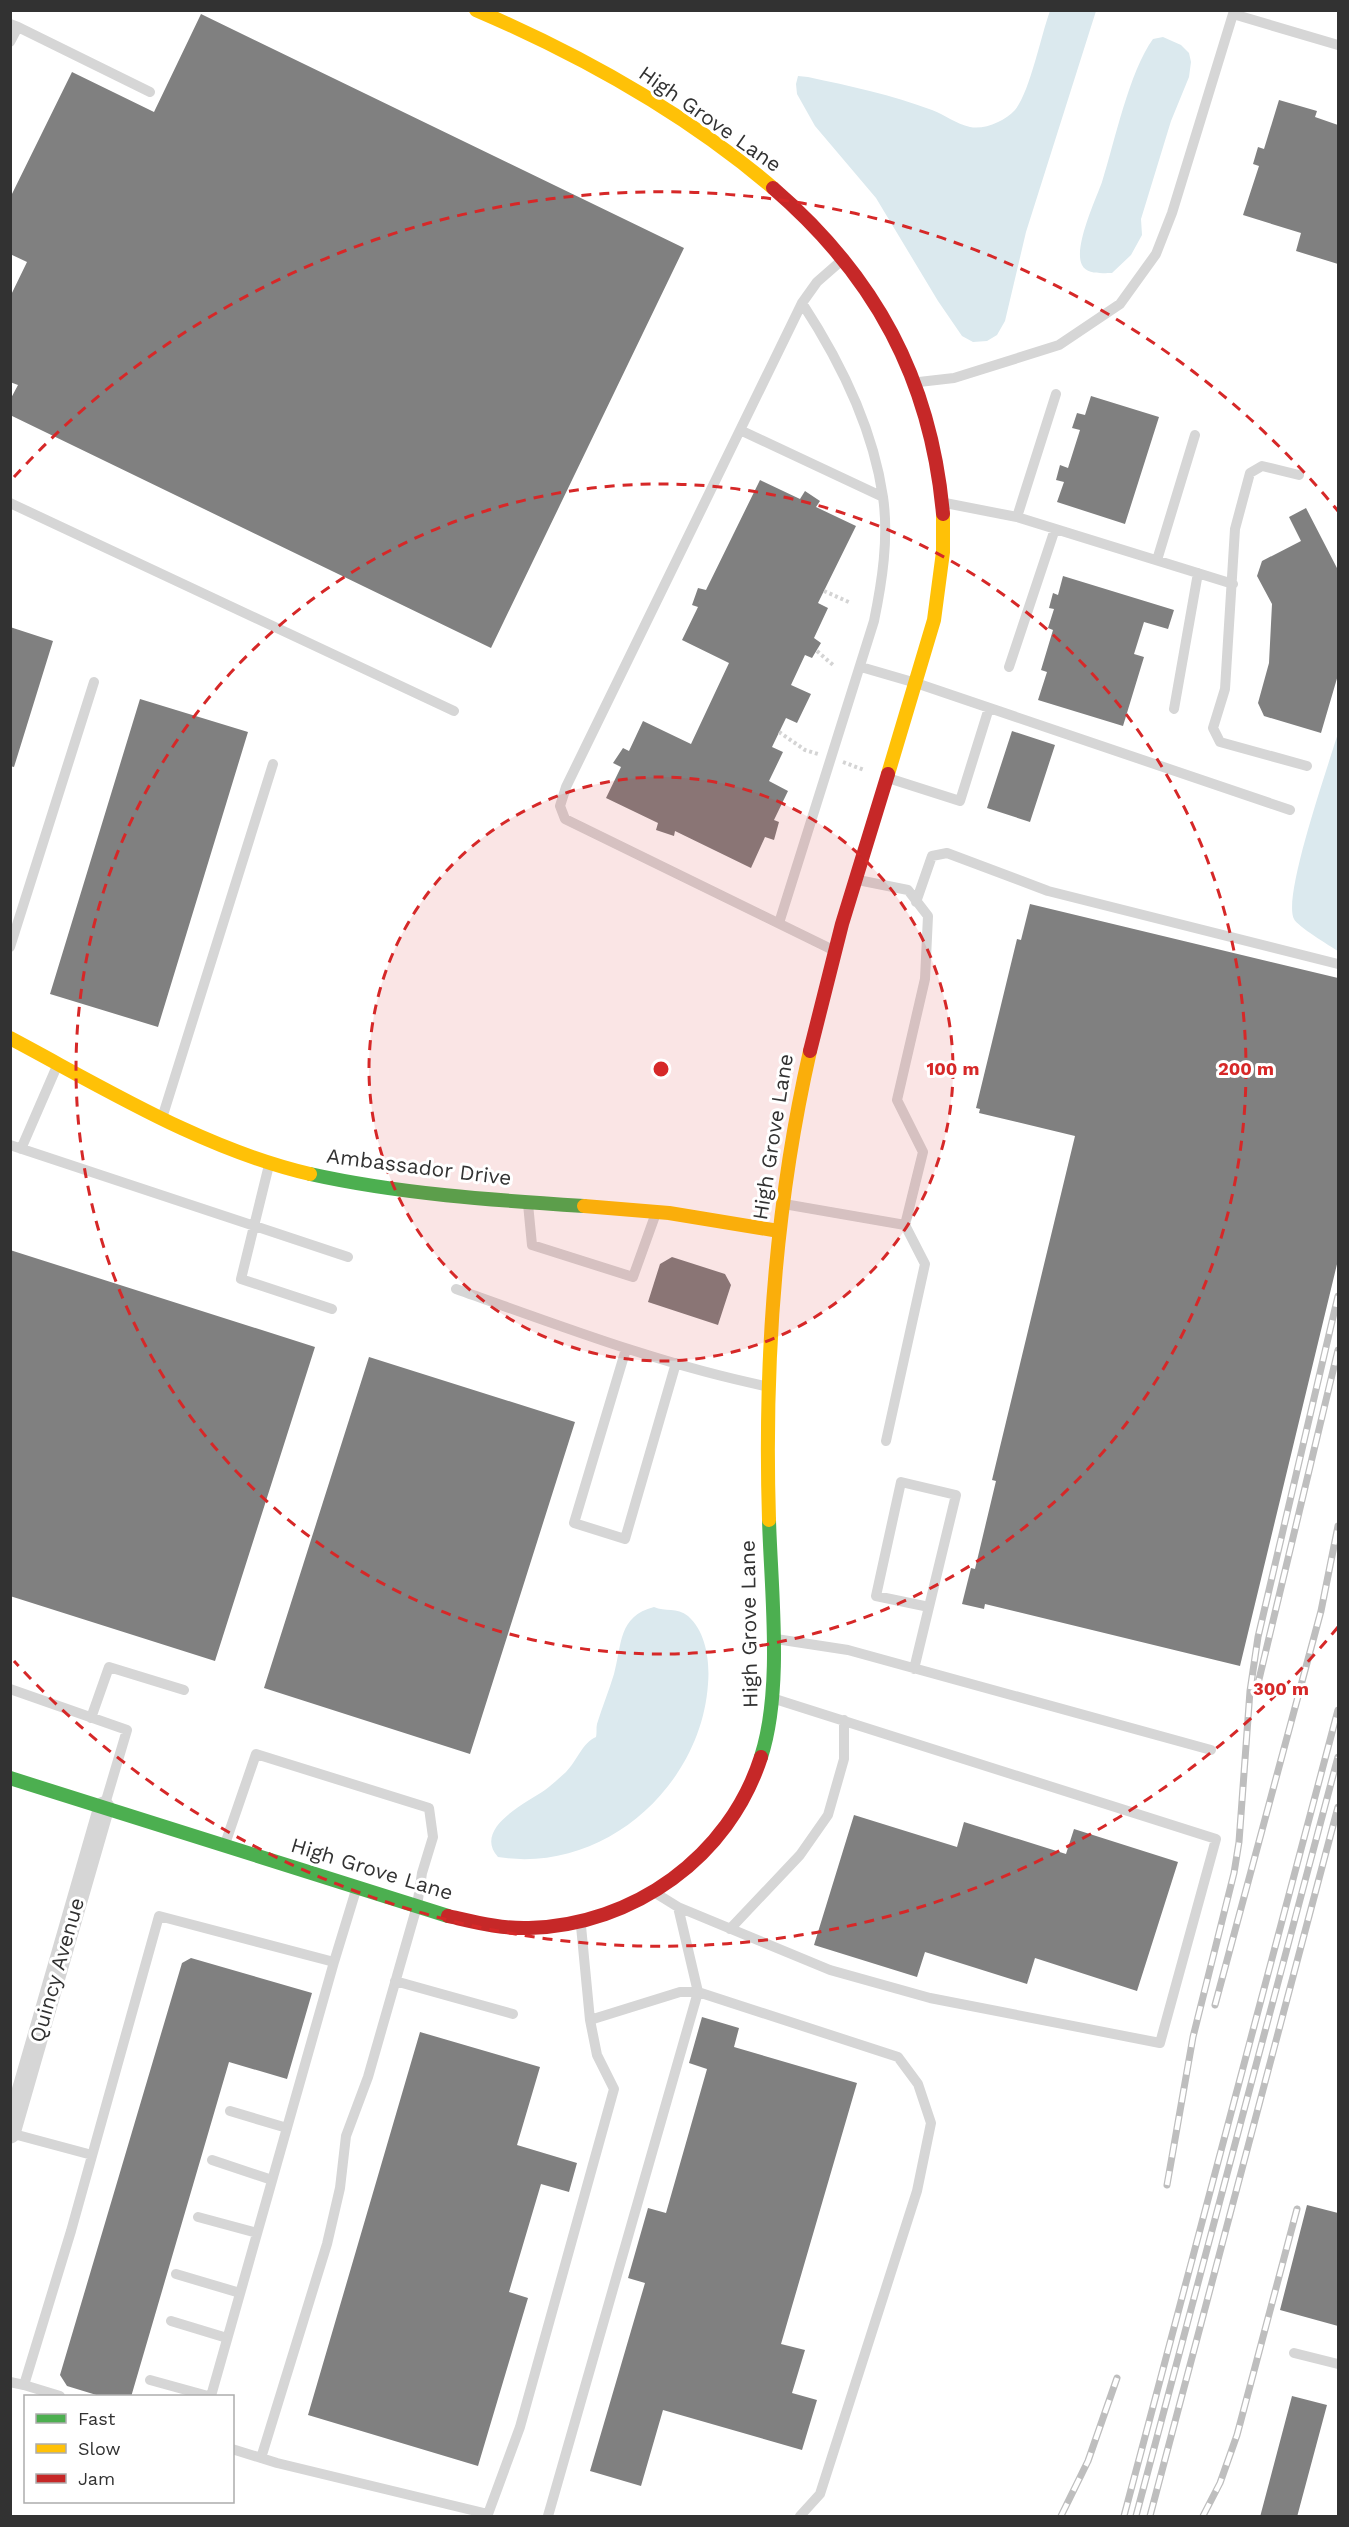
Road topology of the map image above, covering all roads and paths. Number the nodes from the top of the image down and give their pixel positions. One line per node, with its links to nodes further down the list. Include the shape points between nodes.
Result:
1 (476, 10): 7 (street, High Grove Lane, via 553,44 686,122 791,205)
2 (1234, 12): 5 (lane); 9 (lane, via 1156,254 1120,304 1059,345 954,378)
3 (14, 26): 4 (lane); 6 (lane)
4 (10, 42)
5 (1338, 45)
6 (150, 93)
7 (843, 259): 8 (lane); 9 (street, High Grove Lane, via 887,321)
8 (802, 303): 11 (lane); 14 (lane, via 843,371 864,427)
9 (915, 382): 16 (street, High Grove Lane, via 935,453)
10 (1056, 394): 17 (lane)
11 (740, 430): 14 (lane); 43 (lane, via 560,806 566,819)
12 (1195, 435): 19 (lane)
13 (1299, 475): 21 (lane, via 1262,466 1250,473 1235,529)
14 (883, 497): 27 (lane, via 881,586)
15 (10, 502): 32 (lane)
16 (942, 502): 17 (lane); 29 (street, High Grove Lane, via 939,592)
17 (1017, 517): 18 (lane)
18 (1055, 529): 19 (lane); 26 (lane)
19 (1157, 560): 20 (lane)
20 (1198, 573): 21 (lane); 31 (lane)
21 (1233, 584): 37 (lane, via 1225,689 1213,728 1220,742)
22 (824, 591): 23 (path)
23 (851, 603)
24 (817, 651): 25 (path)
25 (833, 665)
26 (1009, 667)
27 (861, 668): 29 (lane); 43 (lane)
28 (94, 682): 44 (lane)
29 (916, 683): 30 (lane); 39 (street, High Grove Lane)
30 (989, 708): 39 (lane, via 960,801); 40 (lane)
31 (1174, 709)
32 (454, 711)
33 (779, 732): 34 (path, via 805,750)
34 (822, 755)
35 (843, 762): 38 (path)
36 (273, 764): 49 (lane)
37 (1307, 766)
38 (864, 770)
39 (887, 778): 41 (street, High Grove Lane)
40 (1290, 810)
41 (855, 879): 42 (lane, via 908,890); 45 (street, High Grove Lane)
42 (916, 902): 46 (lane, via 932,856 947,853 1048,891); 55 (lane, via 928,916 925,979 897,1100 923,1152)
43 (778, 923): 45 (lane)
44 (10, 947)
45 (834, 950): 53 (street, High Grove Lane, via 796,1106)
46 (1338, 964)
47 (10, 1038): 48 (street, Ambassador Drive)
48 (59, 1064): 49 (street, Ambassador Drive); 50 (lane)
49 (162, 1118): 51 (street, Ambassador Drive)
50 (16, 1147): 56 (lane)
51 (270, 1162): 52 (street, Ambassador Drive, via 352,1183); 56 (lane)
52 (528, 1201): 54 (street, Ambassador Drive); 54 (lane, via 532,1245 633,1277)
53 (782, 1203): 55 (lane); 57 (street, High Grove Lane)
54 (656, 1211): 57 (street, Ambassador Drive)
55 (905, 1225): 64 (lane, via 925,1264)
56 (254, 1226): 58 (lane); 60 (lane, via 241,1279)
57 (778, 1231): 63 (street, High Grove Lane)
58 (348, 1257)
59 (456, 1289): 61 (lane)
60 (332, 1309)
61 (626, 1349): 62 (lane); 62 (lane, via 574,1523 625,1539)
62 (676, 1363): 63 (lane)
63 (767, 1386): 66 (street, High Grove Lane)
64 (886, 1441)
65 (929, 1606): 65 (lane, via 956,1495 901,1482 876,1596); 67 (lane)
66 (773, 1638): 67 (lane, via 848,1650); 70 (street, High Grove Lane)
67 (914, 1669): 73 (lane)
68 (10, 1689): 71 (lane)
69 (184, 1690): 71 (lane, via 109,1667)
70 (774, 1698): 72 (lane); 78 (street, High Grove Lane, via 764,1751 735,1815 693,1865)
71 (91, 1718): 75 (lane, via 127,1730)
72 (844, 1720): 82 (lane, via 844,1760 828,1815 800,1855); 82 (lane, via 1216,1839 1160,2043 930,1998 830,1970)
73 (1211, 1750)
74 (10, 1778): 75 (street, High Grove Lane)
75 (104, 1807): 76 (street, High Grove Lane); 90 (street, Quincy Avenue)
76 (224, 1845): 77 (street, High Grove Lane); 79 (lane, via 256,1754 429,1808 433,1838)
77 (357, 1887): 79 (street, High Grove Lane); 83 (lane)
78 (655, 1893): 80 (lane); 81 (street, High Grove Lane)
79 (417, 1906): 81 (street, High Grove Lane, via 496,1926 555,1927); 84 (lane)
80 (678, 1907): 82 (lane); 85 (lane)
81 (580, 1923): 87 (lane)
82 (730, 1929)
83 (334, 1962): 89 (lane); 91 (lane, via 159,1916)
84 (395, 1981): 86 (lane); 109 (lane, via 368,2078 346,2136 340,2188 327,2244)
85 (698, 1992): 87 (lane, via 680,1992); 111 (lane); 112 (lane, via 897,2057 918,2084 931,2123 918,2191 820,2494)
86 (513, 2014)
87 (590, 2020): 110 (lane, via 597,2055 614,2089 520,2427)
88 (230, 2112): 89 (lane)
89 (287, 2128): 93 (lane)
90 (10, 2133): 91 (lane)
91 (92, 2155): 104 (lane)
92 (212, 2160): 93 (lane)
93 (272, 2180): 95 (lane)
94 (198, 2217): 95 (lane)
95 (257, 2233): 97 (lane)
96 (177, 2274): 97 (lane)
97 (240, 2293): 99 (lane)
98 (171, 2321): 99 (lane)
99 (227, 2338): 107 (lane)
100 (1294, 2353): 101 (lane)
101 (1338, 2364)
102 (150, 2380): 106 (lane)
103 (10, 2382): 104 (lane)
104 (24, 2385): 105 (lane)
105 (54, 2395)
106 (202, 2395)
107 (210, 2395)
108 (234, 2450): 109 (lane)
109 (261, 2458): 110 (lane)
110 (490, 2515)
111 (548, 2517)
112 (800, 2517)

